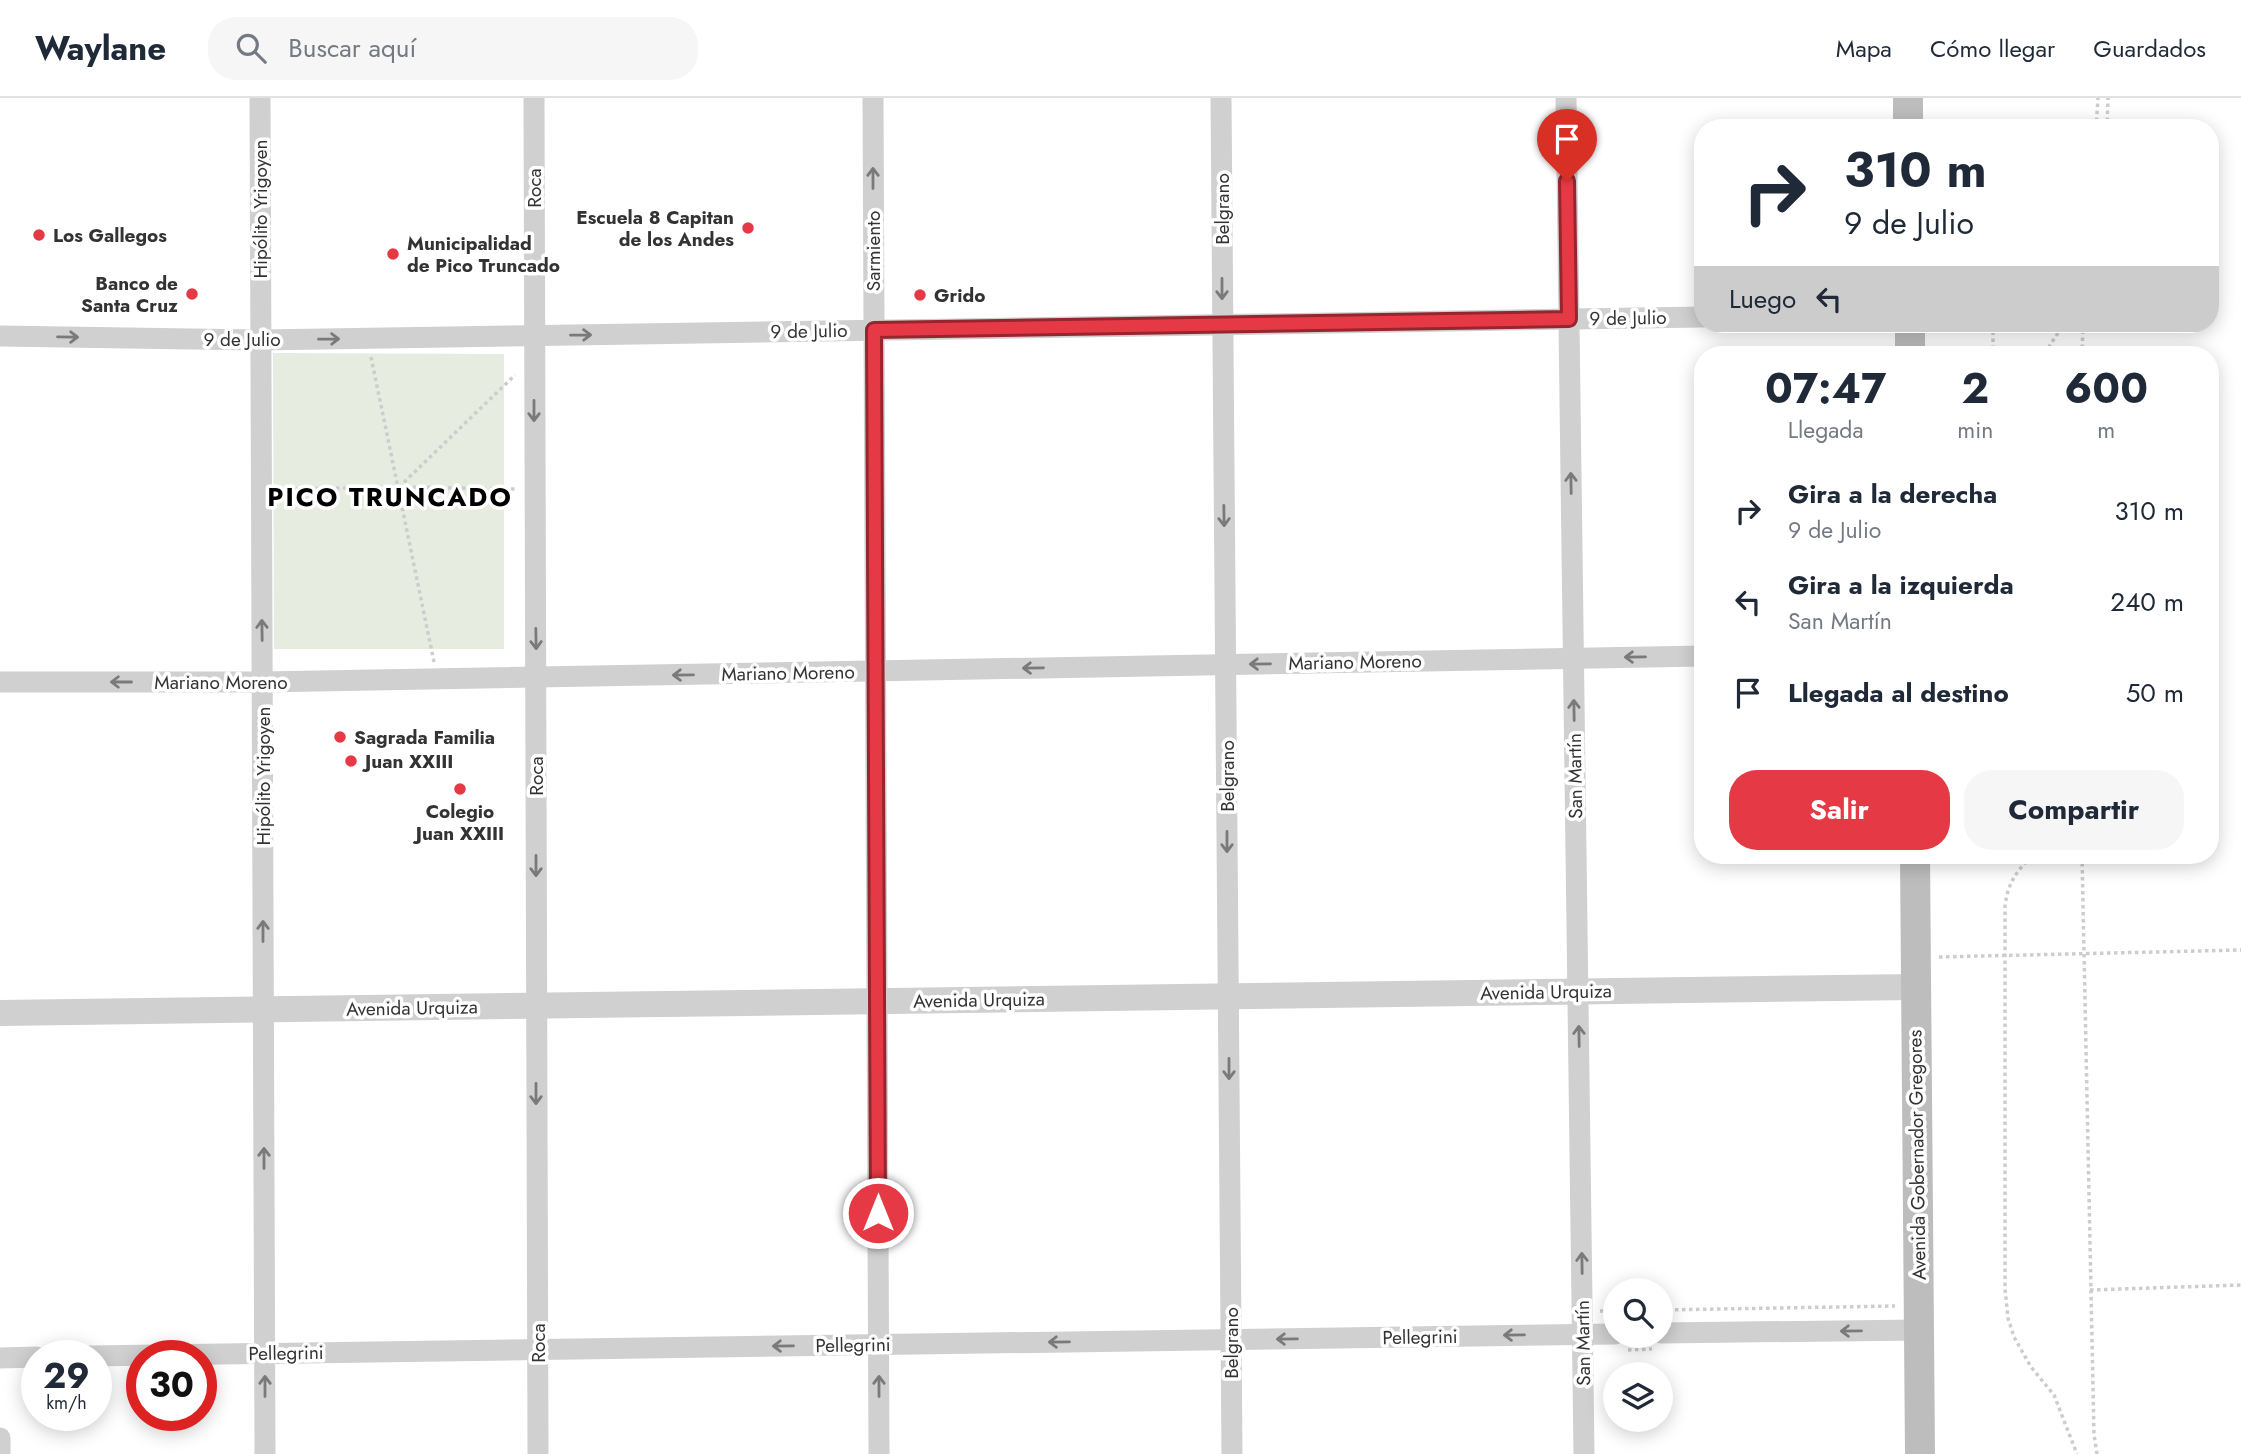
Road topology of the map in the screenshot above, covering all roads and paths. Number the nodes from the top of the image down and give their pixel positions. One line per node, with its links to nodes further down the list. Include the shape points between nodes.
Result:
1 (260, 98): 19 (street, Hipólito Yrigoyen)
2 (534, 98): 16 (street, Roca)
3 (873, 98): 15 (street, Sarmiento, one-way to 3)
4 (1221, 98): 14 (street, Belgrano, one-way to 14)
5 (1566, 98): 13 (street, San Martín)
6 (1908, 98): 9 (main road)
7 (2098, 98): 10 (path)
8 (2108, 98): 11 (path)
9 (1909, 119)
10 (2097, 119)
11 (2107, 119)
12 (1694, 317): 13 (street, 9 de Julio)
13 (1569, 319): 14 (street, 9 de Julio); 25 (street, San Martín, one-way to 13)
14 (1223, 325): 15 (street, 9 de Julio); 26 (street, Belgrano, one-way to 26)
15 (874, 330): 16 (street, 9 de Julio, one-way to 15); 27 (street, Sarmiento)
16 (534, 335): 18 (street, 9 de Julio); 20 (street, Roca)
17 (0, 336): 19 (street, 9 de Julio, one-way to 19)
18 (367, 338): 19 (street, 9 de Julio, one-way to 18); 21 (path)
19 (261, 340): 22 (street, Hipólito Yrigoyen)
20 (534, 357): 21 (path); 23 (street, Roca, one-way to 23)
21 (399, 487): 22 (path); 23 (path); 29 (path)
22 (260, 489): 31 (street, Hipólito Yrigoyen, one-way to 22)
23 (533, 489): 28 (street, Roca, one-way to 28)
24 (1694, 656): 25 (street, Mariano Moreno, one-way to 25)
25 (1574, 658): 26 (street, Mariano Moreno, one-way to 26); 39 (street, San Martín, one-way to 25)
26 (1226, 665): 27 (street, Mariano Moreno, one-way to 27); 40 (street, Belgrano, one-way to 40)
27 (876, 671): 28 (street, Mariano Moreno, one-way to 28); 41 (street, Sarmiento)
28 (536, 677): 29 (street, Mariano Moreno); 42 (street, Roca, one-way to 42)
29 (438, 679): 31 (street, Mariano Moreno)
30 (0, 682): 31 (street, Mariano Moreno, one-way to 30)
31 (263, 682): 43 (street, Hipólito Yrigoyen, one-way to 31)
32 (1915, 864): 38 (main road, Avenida Gobernador Gregores)
33 (2024, 864): 37 (path, via 2008,887)
34 (2082, 864): 36 (path)
35 (2241, 950): 36 (path)
36 (2083, 955): 37 (path); 46 (path)
37 (2003, 957): 38 (path); 68 (path, via 2008,1318 2031,1367 2057,1403)
38 (1916, 972): 39 (street, Avenida Urquiza); 49 (main road, Avenida Gobernador Gregores)
39 (1578, 992): 40 (street, Avenida Urquiza); 51 (street, San Martín, one-way to 39)
40 (1228, 996): 41 (street, Avenida Urquiza); 53 (street, Belgrano, one-way to 53)
41 (877, 1001): 42 (street, Avenida Urquiza); 54 (street, Sarmiento)
42 (536, 1006): 43 (street, Avenida Urquiza); 55 (street, Roca, one-way to 55)
43 (263, 1010): 44 (street, Avenida Urquiza); 56 (street, Hipólito Yrigoyen, one-way to 43)
44 (0, 1013)
45 (2241, 1285): 46 (path)
46 (2090, 1290): 69 (path)
47 (1899, 1306): 48 (path)
48 (1673, 1310)
49 (1919, 1329): 50 (street, one-way to 50); 67 (main road, Avenida Gobernador Gregores)
50 (1673, 1333)
51 (1583, 1334): 52 (street, Pellegrini); 53 (street, Pellegrini, one-way to 53); 66 (street, San Martín)
52 (1603, 1334)
53 (1231, 1340): 54 (street, Pellegrini, one-way to 54); 65 (street, Belgrano)
54 (879, 1345): 55 (street, Pellegrini, one-way to 55); 64 (street, Sarmiento, one-way to 54)
55 (538, 1350): 56 (street, Pellegrini); 63 (street, Roca)
56 (265, 1354): 57 (street, Pellegrini); 62 (street, Hipólito Yrigoyen, one-way to 56)
57 (112, 1356)
58 (21, 1357): 59 (street)
59 (0, 1358)
60 (0, 1438): 61 (street)
61 (0, 1454)
62 (265, 1454)
63 (538, 1454)
64 (879, 1454)
65 (1232, 1454)
66 (1584, 1454)
67 (1920, 1454)
68 (2077, 1454)
69 (2097, 1454)

